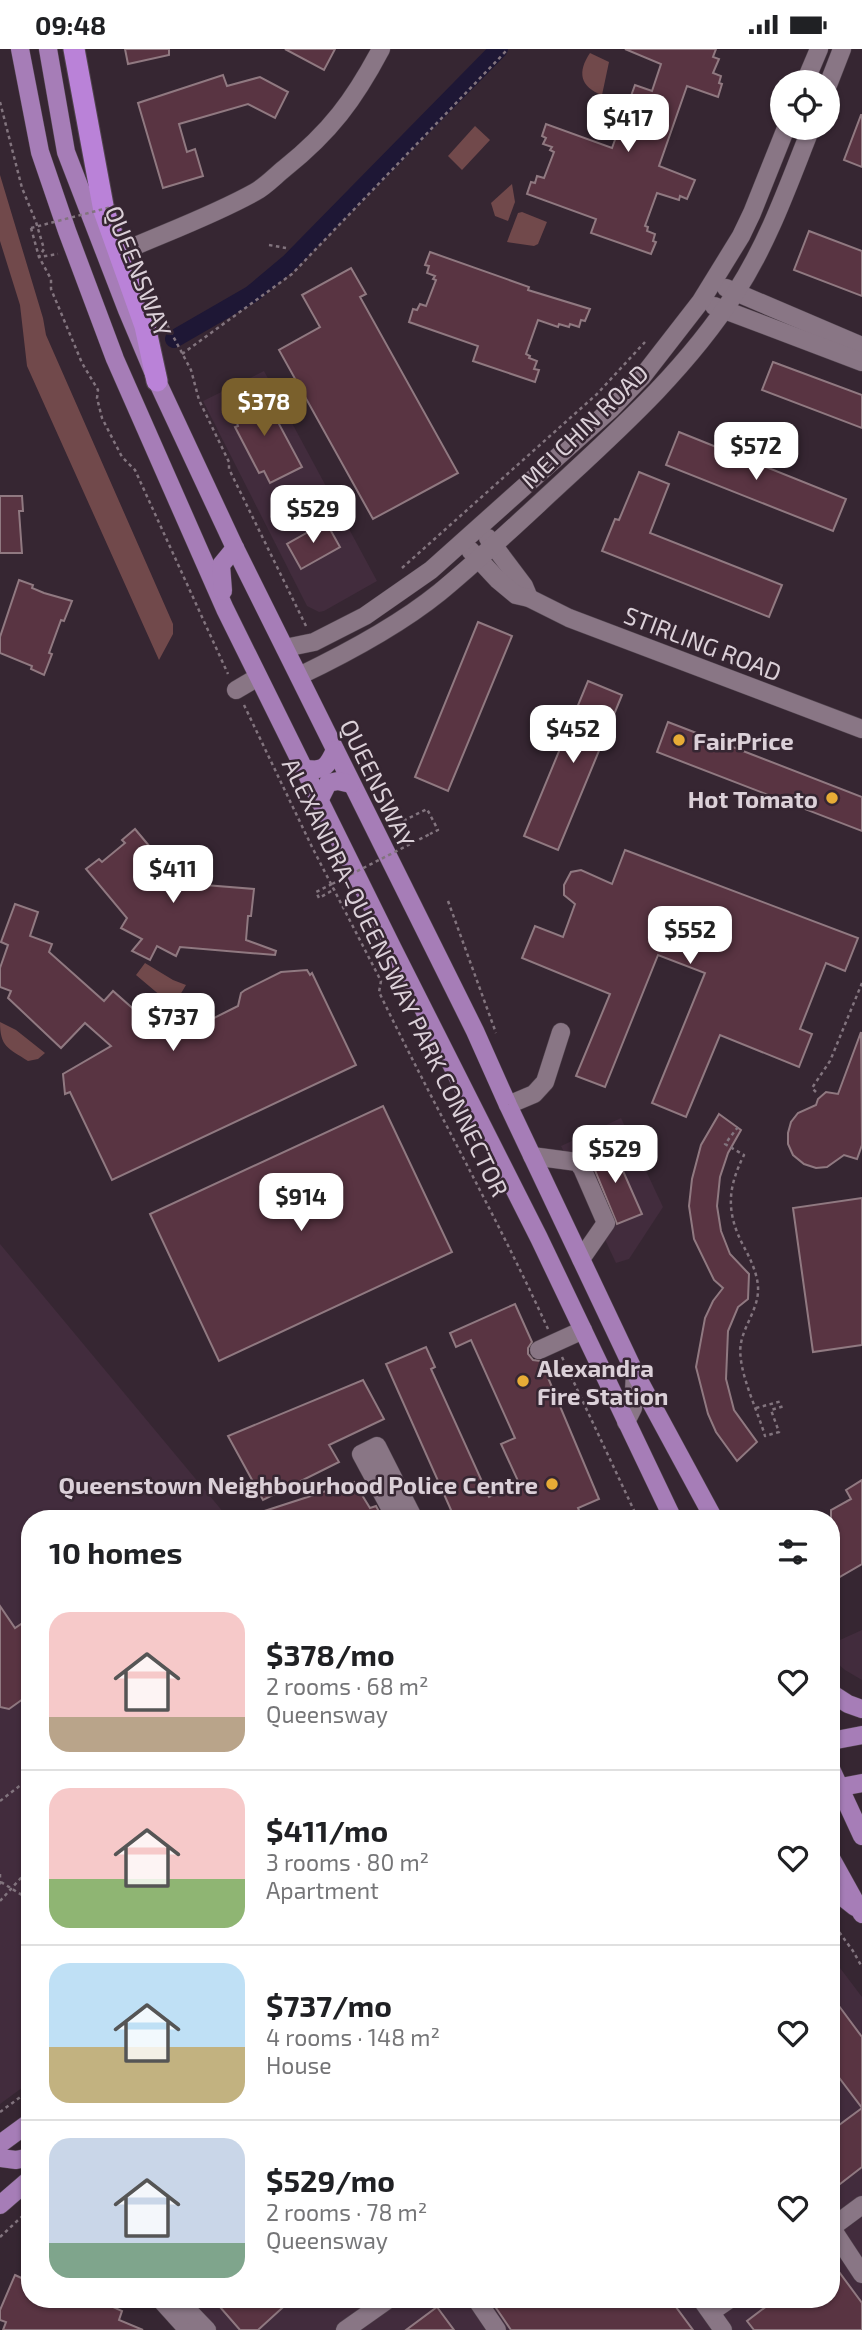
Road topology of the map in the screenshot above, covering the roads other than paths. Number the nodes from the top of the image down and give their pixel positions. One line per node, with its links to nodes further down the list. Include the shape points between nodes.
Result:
1 (20, 49): 25 (main road, via 40,152 115,359)
2 (48, 49): 18 (main road, QUEENSWAY, via 66,152)
3 (74, 49): 11 (highway, via 104,211)
4 (381, 49): 11 (street, via 340,116 257,191)
5 (818, 49): 7 (street)
6 (842, 49): 8 (street)
7 (810, 70)
8 (834, 70)
9 (781, 140): 12 (street, MEI CHIN ROAD, via 752,213)
10 (806, 140): 13 (street, MEI CHIN ROAD)
11 (119, 253): 18 (highway, via 145,326)
12 (713, 282): 13 (street); 14 (street, MEI CHIN ROAD)
13 (736, 292): 15 (street, MEI CHIN ROAD); 16 (street)
14 (701, 301): 15 (street); 19 (street, MEI CHIN ROAD, via 634,385)
15 (724, 310): 17 (street); 20 (street, MEI CHIN ROAD, via 654,397)
16 (862, 346)
17 (862, 362)
18 (157, 381): 22 (main road, QUEENSWAY)
19 (479, 528): 20 (street, STIRLING ROAD); 21 (street, MEI CHIN ROAD)
20 (494, 545): 23 (street, MEI CHIN ROAD); 24 (street, STIRLING ROAD)
21 (458, 547): 23 (street, STIRLING ROAD); 26 (street, MEI CHIN ROAD, via 365,616 314,642)
22 (236, 548): 25 (main road, via 221,565); 26 (main road, QUEENSWAY)
23 (471, 565): 24 (street, STIRLING ROAD, via 516,595); 27 (street, MEI CHIN ROAD, via 388,628)
24 (529, 598): 30 (street, STIRLING ROAD, via 569,618)
25 (225, 609): 28 (main road)
26 (285, 649): 27 (main road, QUEENSWAY)
27 (299, 676): 31 (main road, QUEENSWAY)
28 (258, 677): 29 (street); 32 (main road)
29 (236, 690)
30 (862, 729)
31 (335, 750): 32 (main road, via 324,768); 33 (main road, QUEENSWAY)
32 (303, 768): 34 (main road)
33 (351, 784): 34 (main road, via 328,783); 36 (main road, QUEENSWAY)
34 (319, 801): 39 (main road)
35 (561, 1031): 36 (street, via 545,1082 534,1094)
36 (508, 1105): 37 (main road, QUEENSWAY)
37 (532, 1156): 38 (main road, QUEENSWAY); 38 (street, via 577,1162 583,1168 606,1223)
38 (581, 1259): 41 (main road, QUEENSWAY)
39 (583, 1330): 40 (street); 42 (main road)
40 (547, 1347)
41 (635, 1373): 42 (street, via 633,1408); 46 (main road, QUEENSWAY)
42 (626, 1422): 45 (main road)
43 (391, 1510): 44 (street, via 361,1454 377,1446)
44 (409, 1510)
45 (669, 1510)
46 (709, 1510)
47 (840, 1698): 48 (main road)
48 (862, 1709)
49 (862, 1735): 50 (main road)
50 (840, 1739)
51 (862, 1783): 52 (main road)
52 (840, 1787)
53 (840, 1795): 54 (main road)
54 (862, 1836)
55 (840, 1875): 57 (main road)
56 (840, 1895): 57 (main road)
57 (862, 1913)
58 (21, 2129): 59 (main road)
59 (0, 2144)
60 (0, 2158): 61 (main road)
61 (21, 2159)
62 (21, 2187): 64 (main road)
63 (862, 2193): 66 (street)
64 (0, 2205)
65 (862, 2205): 67 (street)
66 (840, 2209)
67 (840, 2221)
68 (840, 2241): 69 (street)
69 (862, 2274)
70 (168, 2308): 75 (street)
71 (186, 2308): 76 (street)
72 (376, 2308): 77 (street)
73 (482, 2308): 78 (street)
74 (710, 2308): 79 (street)
75 (188, 2330)
76 (207, 2330)
77 (345, 2330)
78 (497, 2330)
79 (723, 2330)

